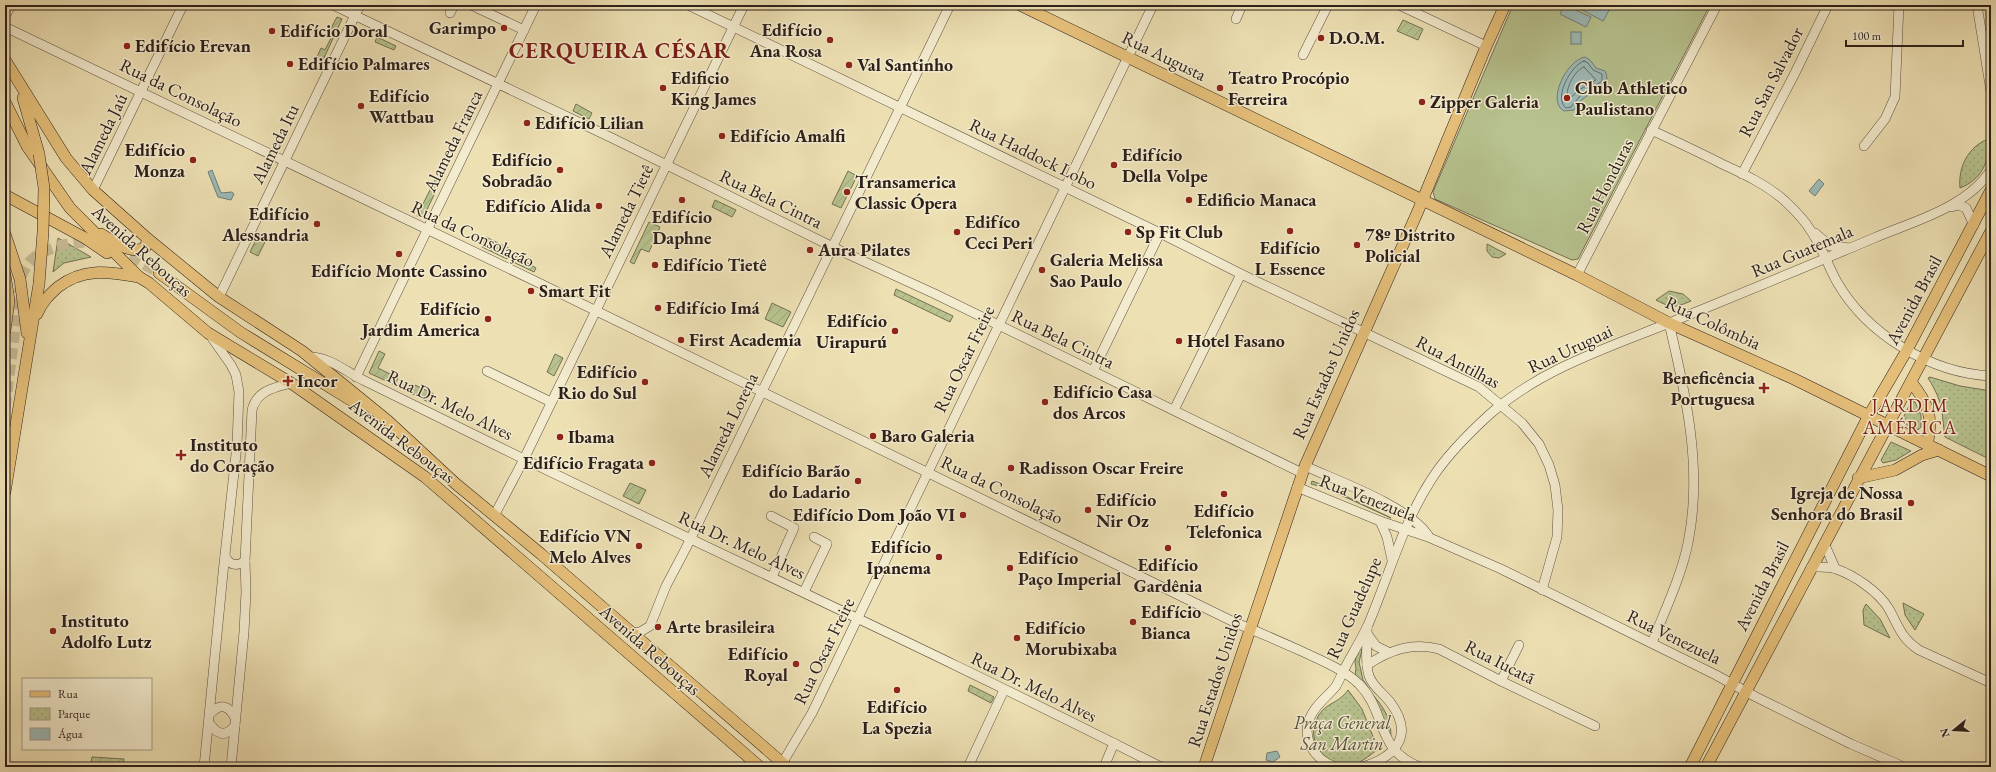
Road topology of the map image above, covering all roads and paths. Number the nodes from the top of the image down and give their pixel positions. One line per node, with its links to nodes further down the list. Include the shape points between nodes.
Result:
1 (11, 5): 20 (street)
2 (183, 5): 32 (street, Alameda Jaú)
3 (333, 5): 21 (street, Rua Bela Cintra)
4 (360, 5): 21 (street, Alameda Itu)
5 (471, 5): 25 (street)
6 (536, 5): 25 (street, Alameda Franca)
7 (688, 5): 24 (street, Rua Haddock Lobo)
8 (744, 5): 24 (street, Alameda Tietê)
9 (950, 5): 35 (street, Alameda Lorena)
10 (1020, 5): 28 (main road, Rua Augusta)
11 (1153, 5): 28 (street, Rua Oscar Freire)
12 (1242, 5): 22 (street)
13 (1328, 5): 27 (street)
14 (1399, 5): 26 (street)
15 (1505, 5): 26 (main road, Rua Estados Unidos)
16 (1717, 5): 36 (street, Rua Honduras)
17 (1828, 5): 41 (street, Rua San Salvador)
18 (1900, 5): 37 (street, via 1895,96 1887,115)
19 (1977, 5): 33 (street)
20 (5, 16)
21 (355, 16): 31 (street, Rua Bela Cintra); 38 (street, Alameda Itu)
22 (1236, 19)
23 (5, 27): 32 (street, Rua da Consolação)
24 (733, 27): 35 (street, Rua Haddock Lobo); 39 (street, Alameda Tietê)
25 (524, 30): 31 (street, Alameda Franca)
26 (1486, 46): 46 (main road, Rua Estados Unidos)
27 (1303, 55)
28 (1128, 58): 42 (street, Rua Oscar Freire); 46 (main road, Rua Augusta)
29 (5, 60): 30 (main road, Avenida Rebouças)
30 (19, 84): 43 (main road, Avenida Rebouças, via 70,162); 72 (main road, bridge, via 39,154 44,188 44,232 39,284)
31 (499, 85): 39 (street, Rua Bela Cintra); 51 (street, Alameda Franca)
32 (142, 91): 38 (street, Rua da Consolação); 43 (street, Alameda Jaú)
33 (1991, 92)
34 (5, 102): 48 (main road, Avenida Rebouças, via 28,146 66,202)
35 (899, 108): 42 (street, Rua Haddock Lobo); 56 (street, Alameda Lorena)
36 (1651, 130): 41 (street); 63 (street, Rua Honduras)
37 (1864, 146)
38 (284, 161): 51 (street, Rua da Consolação); 65 (street, Alameda Itu)
39 (666, 165): 56 (street, Rua Bela Cintra); 66 (street, Alameda Tietê)
40 (1991, 170): 47 (street, Rua Guatemala, via 1973,191)
41 (1742, 174): 50 (street, via 1784,200)
42 (1065, 188): 53 (street, Rua Haddock Lobo); 69 (street, Rua Oscar Freire)
43 (93, 190): 55 (main road, Avenida Rebouças)
44 (1991, 190): 49 (main road, Avenida Brasil)
45 (5, 195): 59 (main road, via 85,238 102,248 116,262)
46 (1422, 200): 63 (main road, Rua Colômbia); 70 (main road, Rua Estados Unidos)
47 (1946, 208): 49 (street, Rua Guatemala, via 1966,208); 57 (street, Rua Guatemala)
48 (83, 222): 55 (main road, via 89,223 101,234 133,250 145,248); 59 (main road, Avenida Rebouças)
49 (1974, 225): 73 (main road, Avenida Brasil)
50 (1810, 228): 57 (street, via 1830,246); 58 (street)
51 (428, 230): 66 (street, Rua da Consolação); 78 (street, Alameda Franca)
52 (1991, 231): 75 (main road, Avenida Brasil)
53 (1160, 233): 61 (street, Rua Haddock Lobo); 77 (street)
54 (5, 234): 72 (main road, via 20,279)
55 (148, 239): 65 (main road, Avenida Rebouças)
56 (833, 246): 69 (street, Rua Bela Cintra); 82 (street, Alameda Lorena)
57 (1851, 248): 58 (street, Rua Guatemala)
58 (1826, 259): 67 (street, Rua Guatemala); 73 (street, via 1837,282 1863,317)
59 (127, 266): 64 (main road, Avenida Rebouças)
60 (159, 273): 87 (main road, Avenida Rebouças, via 240,332)
61 (1241, 274): 70 (street, Rua Haddock Lobo); 85 (street)
62 (5, 275): 68 (main road, via 9,300)
63 (1577, 276): 67 (main road, Rua Colômbia)
64 (139, 277): 71 (main road, Avenida Rebouças); 72 (main road, via 98,272 83,274 69,280 43,301)
65 (219, 297): 74 (main road, Avenida Rebouças)
66 (595, 311): 82 (street, Rua da Consolação); 83 (street, Alameda Tietê)
67 (1669, 323): 84 (street, Rua Uruguai, via 1577,359); 86 (main road, Rua Colômbia, via 1794,379); 123 (street, via 1685,393 1692,439 1694,499 1688,542 1680,571)
68 (5, 325)
69 (998, 325): 77 (street, Rua Bela Cintra); 95 (street, Rua Oscar Freire)
70 (1364, 331): 84 (street, Rua Antilhas, via 1479,387); 94 (main road, Rua Estados Unidos)
71 (208, 333): 81 (main road, Avenida Rebouças); 89 (street, via 226,358 238,384)
72 (29, 340): 98 (main road)
73 (1907, 350): 75 (street); 86 (main road, Avenida Brasil)
74 (309, 356): 78 (street, Rua Dr. Melo Alves, via 321,358); 87 (main road, Avenida Rebouças)
75 (1924, 358): 79 (street, via 1956,371); 80 (main road, Avenida Brasil)
76 (487, 371): 83 (street)
77 (1093, 371): 85 (street, Rua Bela Cintra)
78 (356, 376): 93 (street, Rua Dr. Melo Alves)
79 (1991, 376)
80 (1911, 382): 88 (main road, Avenida Brasil); 90 (main road, via 1922,396 1931,422)
81 (291, 383): 91 (street, via 257,396 252,410); 141 (main road, Avenida Rebouças, via 436,486)
82 (762, 392): 95 (street, Rua da Consolação); 107 (street, Alameda Lorena)
83 (551, 402): 93 (street, Alameda Tietê)
84 (1502, 405): 102 (street, Rua Uruguai, via 1455,449 1432,478); 116 (street, Rua Antilhas, via 1522,422 1538,444 1549,465 1555,486 1558,510 1557,537)
85 (1174, 410): 94 (street, Rua Bela Cintra)
86 (1868, 417): 88 (main road, Rua Colômbia); 110 (main road, Avenida Brasil)
87 (388, 421): 100 (main road, Avenida Rebouças)
88 (1886, 426): 90 (main road, Rua Colômbia); 97 (main road, Avenida Brasil)
89 (237, 445): 91 (street, via 243,442); 109 (street)
90 (1927, 445): 92 (main road, Rua Colômbia)
91 (251, 447): 112 (street)
92 (1939, 450): 96 (main road, Rua Colômbia); 97 (main road, via 1922,455 1894,470)
93 (524, 459): 100 (street, Alameda Tietê); 107 (street, Rua Dr. Melo Alves, via 611,499)
94 (1304, 469): 99 (main road, Rua Estados Unidos); 102 (street, Rua Venezuela, via 1362,492)
95 (928, 473): 118 (street, Rua Oscar Freire); 120 (street, Rua da Consolação)
96 (1991, 476)
97 (1858, 478): 108 (main road, Avenida Brasil)
98 (5, 487)
99 (1297, 487): 103 (street, Rua Venezuela); 120 (main road, Rua Estados Unidos)
100 (494, 516): 121 (main road, Avenida Rebouças)
101 (771, 516): 115 (street, via 794,528)
102 (1410, 518): 104 (street, Rua Uruguai); 106 (street, Rua Venezuela)
103 (1380, 521): 104 (street, Rua Venezuela); 111 (street)
104 (1405, 529): 106 (street, Rua Venezuela); 111 (street, Rua Guadelupe)
105 (814, 537): 117 (street, via 827,544)
106 (1428, 537): 116 (street, Rua Venezuela)
107 (690, 540): 115 (street, Rua Dr. Melo Alves); 121 (street, Alameda Lorena, via 666,586 650,626)
108 (1824, 543): 113 (main road, Avenida Brasil); 114 (street)
109 (225, 556): 112 (street, via 233,564); 133 (street)
110 (1795, 558): 113 (main road); 130 (main road, Avenida Brasil)
111 (1392, 560): 119 (street, Rua Guadelupe)
112 (244, 561): 134 (street, via 244,632)
113 (1811, 567): 114 (street); 132 (main road, Avenida Brasil)
114 (1835, 568): 129 (street, via 1874,591 1883,600 1909,643)
115 (772, 577): 117 (street, Rua Dr. Melo Alves)
116 (1542, 590): 123 (street, Rua Venezuela)
117 (804, 592): 118 (street, Rua Dr. Melo Alves)
118 (856, 619): 131 (street, Rua Dr. Melo Alves); 138 (street, Rua Oscar Freire, via 812,713)
119 (1367, 625): 122 (street); 127 (street, Rua Guadelupe)
120 (1250, 628): 127 (street, Rua da Consolação); 145 (main road, Rua Estados Unidos)
121 (632, 633): 138 (main road, Avenida Rebouças)
122 (1368, 636): 125 (street, via 1376,646); 126 (street)
123 (1652, 643): 130 (street, Rua Venezuela)
124 (1519, 645): 128 (street)
125 (1388, 652): 126 (street, Rua Iucatã); 128 (street, Rua Iucatã, via 1402,647 1428,646 1451,654)
126 (1367, 665): 137 (street, via 1373,683 1390,701 1400,721 1400,740)
127 (1343, 672): 137 (street, Rua Guadelupe, via 1360,685 1366,694); 146 (street, via 1336,686 1314,711 1308,727 1312,749 1318,758)
128 (1501, 681): 135 (street, Rua Iucatã)
129 (1991, 683)
130 (1732, 684): 132 (street, Rua Venezuela); 149 (main road, Avenida Brasil)
131 (1004, 690): 136 (street, Rua Dr. Melo Alves); 142 (street)
132 (1745, 692): 150 (main road, Avenida Brasil); 151 (street, Rua Venezuela)
133 (209, 718): 134 (street, via 216,731 223,734 230,732); 134 (street, via 215,708 224,706 232,711); 139 (street)
134 (235, 722): 140 (street)
135 (1595, 726)
136 (1114, 743): 143 (street); 144 (street, Rua Dr. Melo Alves)
137 (1394, 750): 147 (street, via 1376,762); 148 (street, Rua Guadelupe, via 1402,759)
138 (783, 766)
139 (204, 767)
140 (231, 767)
141 (760, 767)
142 (968, 767)
143 (1104, 767)
144 (1161, 767)
145 (1204, 767)
146 (1335, 767)
147 (1362, 767)
148 (1420, 767)
149 (1690, 767)
150 (1706, 767)
151 (1904, 767)

